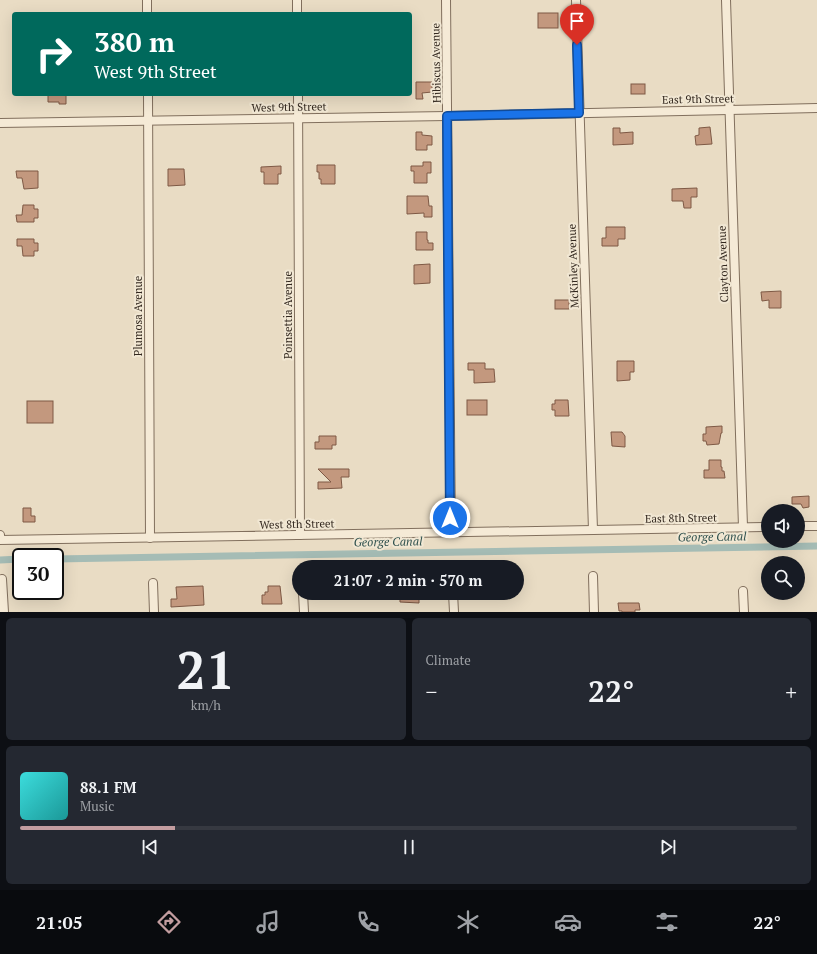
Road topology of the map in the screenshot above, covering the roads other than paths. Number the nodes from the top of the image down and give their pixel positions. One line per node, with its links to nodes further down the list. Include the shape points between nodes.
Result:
1 (147, 0): 6 (street)
2 (297, 0): 7 (street)
3 (446, 0): 13 (street, Hibiscus Avenue)
4 (576, 0): 12 (street, McKinley Avenue)
5 (726, 0): 11 (street, Clayton Avenue)
6 (147, 12)
7 (297, 12)
8 (148, 96): 15 (street, Plumosa Avenue)
9 (298, 96): 14 (street, Poinsettia Avenue)
10 (817, 108): 11 (street, East 9th Street)
11 (729, 110): 12 (street, East 9th Street); 19 (street, Clayton Avenue)
12 (579, 113): 13 (street, West 9th Street); 21 (street, McKinley Avenue)
13 (447, 116): 14 (street, West 9th Street); 22 (street, Hibiscus Avenue)
14 (298, 118): 15 (street, West 9th Street); 24 (street, Poinsettia Avenue)
15 (148, 120): 16 (street, West 9th Street); 25 (street, Plumosa Avenue)
16 (0, 123)
17 (805, 526): 18 (street)
18 (817, 526)
19 (743, 527): 20 (street, East 8th Street); 21 (street, East 8th Street)
20 (761, 527)
21 (594, 530): 22 (street, West 8th Street)
22 (451, 533): 24 (street, West 8th Street)
23 (0, 535): 26 (street)
24 (300, 535): 25 (street, West 8th Street)
25 (150, 538): 26 (street, West 8th Street)
26 (0, 540)
27 (593, 576): 37 (street)
28 (2, 580): 33 (street)
29 (153, 582): 34 (street)
30 (743, 591): 38 (street)
31 (303, 600): 35 (street)
32 (453, 600): 36 (street)
33 (4, 612)
34 (154, 612)
35 (304, 612)
36 (454, 612)
37 (594, 612)
38 (744, 612)

